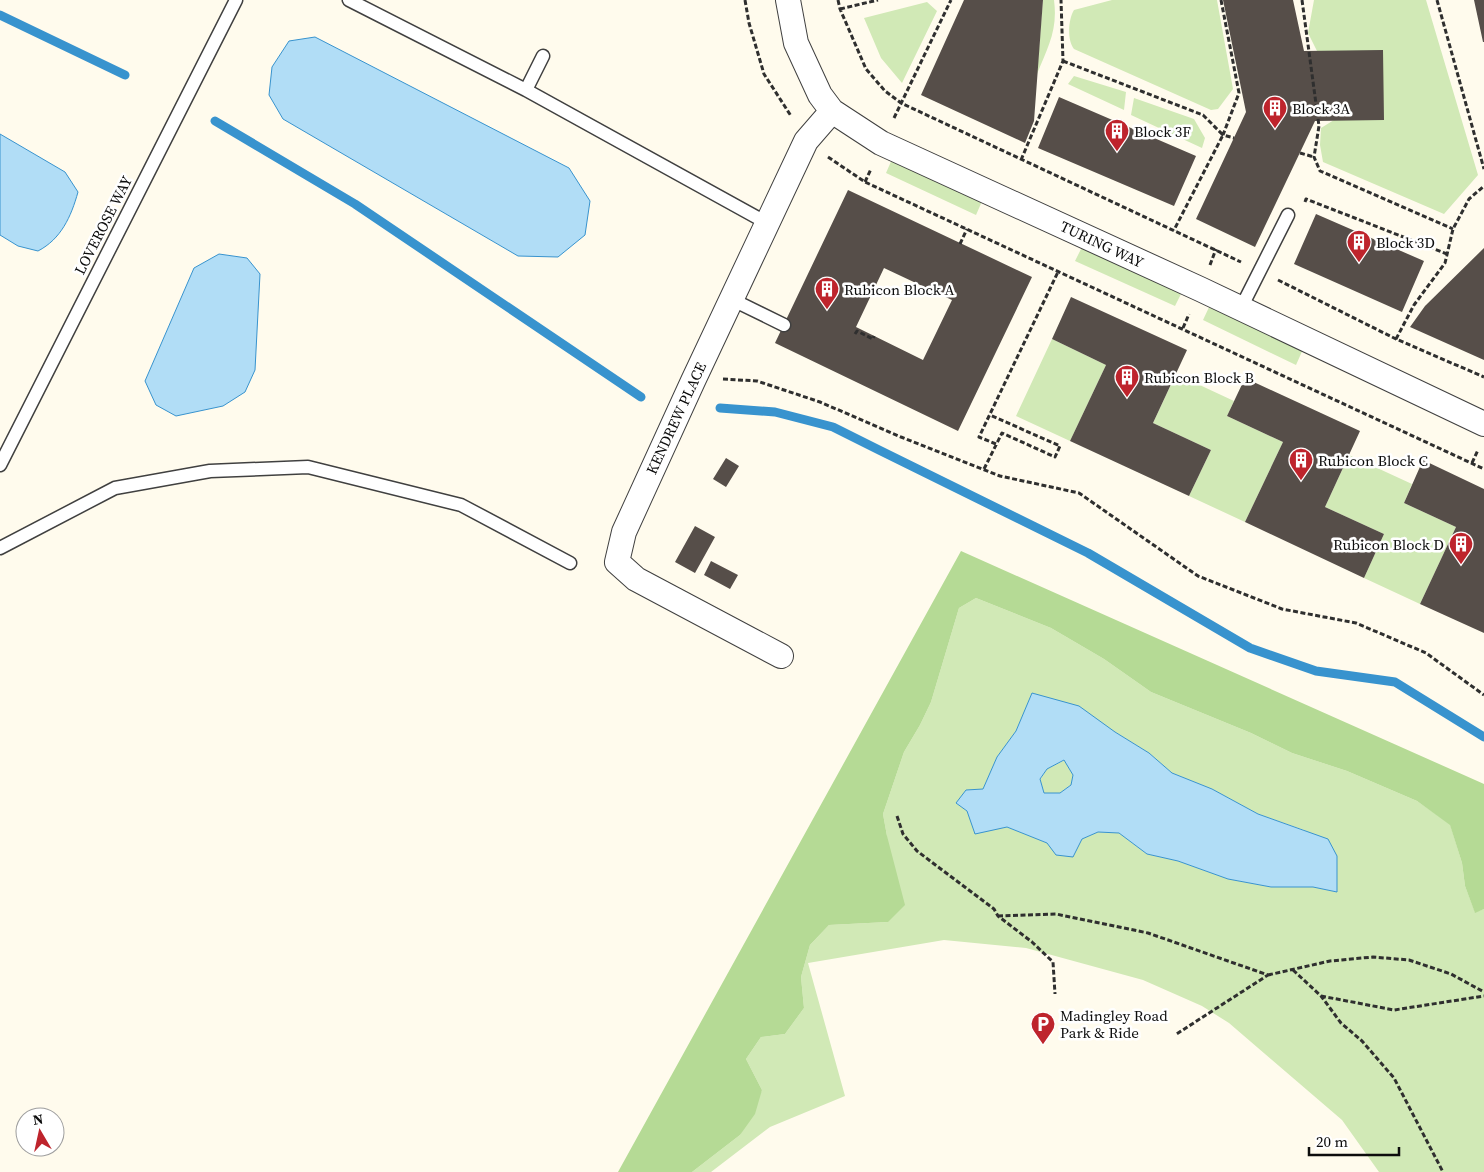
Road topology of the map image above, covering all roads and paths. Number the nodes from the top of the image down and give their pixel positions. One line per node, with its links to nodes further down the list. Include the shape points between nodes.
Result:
1 (236, 0): 49 (lane, LOVEROSE WAY)
2 (349, 0): 15 (lane)
3 (745, 0): 20 (path, via 764,74)
4 (788, 0): 17 (street, TURING WAY, via 796,43 820,95)
5 (838, 0): 12 (path)
6 (878, 0): 12 (path)
7 (951, 0): 16 (path)
8 (1061, 0): 14 (path)
9 (1220, 0): 18 (path, via 1238,93)
10 (1302, 0): 23 (path, via 1319,126)
11 (1437, 0): 25 (path)
12 (840, 9): 16 (path, via 866,69 885,91)
13 (543, 56): 15 (lane)
14 (1063, 61): 18 (path, via 1202,115); 24 (path)
15 (526, 90): 30 (lane)
16 (901, 103): 21 (path); 24 (path)
17 (832, 111): 20 (street, KENDREW PLACE); 21 (street, TURING WAY)
18 (1223, 135): 19 (path); 33 (path)
19 (1234, 138)
20 (806, 142): 26 (path); 30 (street, KENDREW PLACE)
21 (880, 143): 26 (path); 39 (street, TURING WAY)
22 (1300, 153): 23 (path)
23 (1314, 157): 32 (path, via 1320,172)
24 (1021, 160): 33 (path)
25 (1484, 169)
26 (866, 182): 31 (path)
27 (1484, 186): 32 (path, via 1469,199)
28 (1303, 207): 35 (path, via 1306,199)
29 (1288, 215): 36 (lane)
30 (767, 223): 38 (street, KENDREW PLACE)
31 (967, 229): 34 (path); 37 (path)
32 (1453, 229): 35 (path)
33 (1174, 230): 36 (path)
34 (960, 244)
35 (1447, 254): 43 (path, via 1445,263 1414,305)
36 (1259, 271): 39 (lane); 43 (path)
37 (1058, 272): 46 (path); 51 (path)
38 (731, 299): 40 (lane); 45 (street, KENDREW PLACE)
39 (1241, 308): 47 (street, TURING WAY)
40 (784, 325)
41 (855, 334): 42 (path, via 856,331 873,339)
42 (874, 336)
43 (1396, 338): 44 (path)
44 (1484, 377)
45 (692, 381): 50 (path, via 757,381 820,402); 54 (street, KENDREW PLACE, via 624,532 617,562 636,579)
46 (990, 415): 48 (path, via 980,436); 48 (path, via 1060,446 1055,457 1002,432)
47 (1484, 424)
48 (996, 444): 50 (path)
49 (0, 465)
50 (984, 469): 55 (path, via 1000,476 1079,493 1198,576 1282,609 1356,623 1426,653)
51 (1484, 469)
52 (0, 548): 53 (lane, via 114,488 210,471 308,467 461,505)
53 (570, 563)
54 (781, 656)
55 (1484, 695)
56 (897, 816): 57 (path, via 903,834 917,851 994,909)
57 (998, 916): 59 (path, via 1056,914 1148,933); 60 (path, via 1053,962)
58 (1293, 970): 59 (path); 61 (path, via 1330,961 1372,957 1409,960 1450,974); 62 (path)
59 (1268, 975): 63 (path)
60 (1055, 994)
61 (1484, 994): 62 (path, via 1394,1010)
62 (1321, 996): 64 (path, via 1341,1023 1362,1041 1394,1078)
63 (1176, 1035)
64 (1443, 1172)

